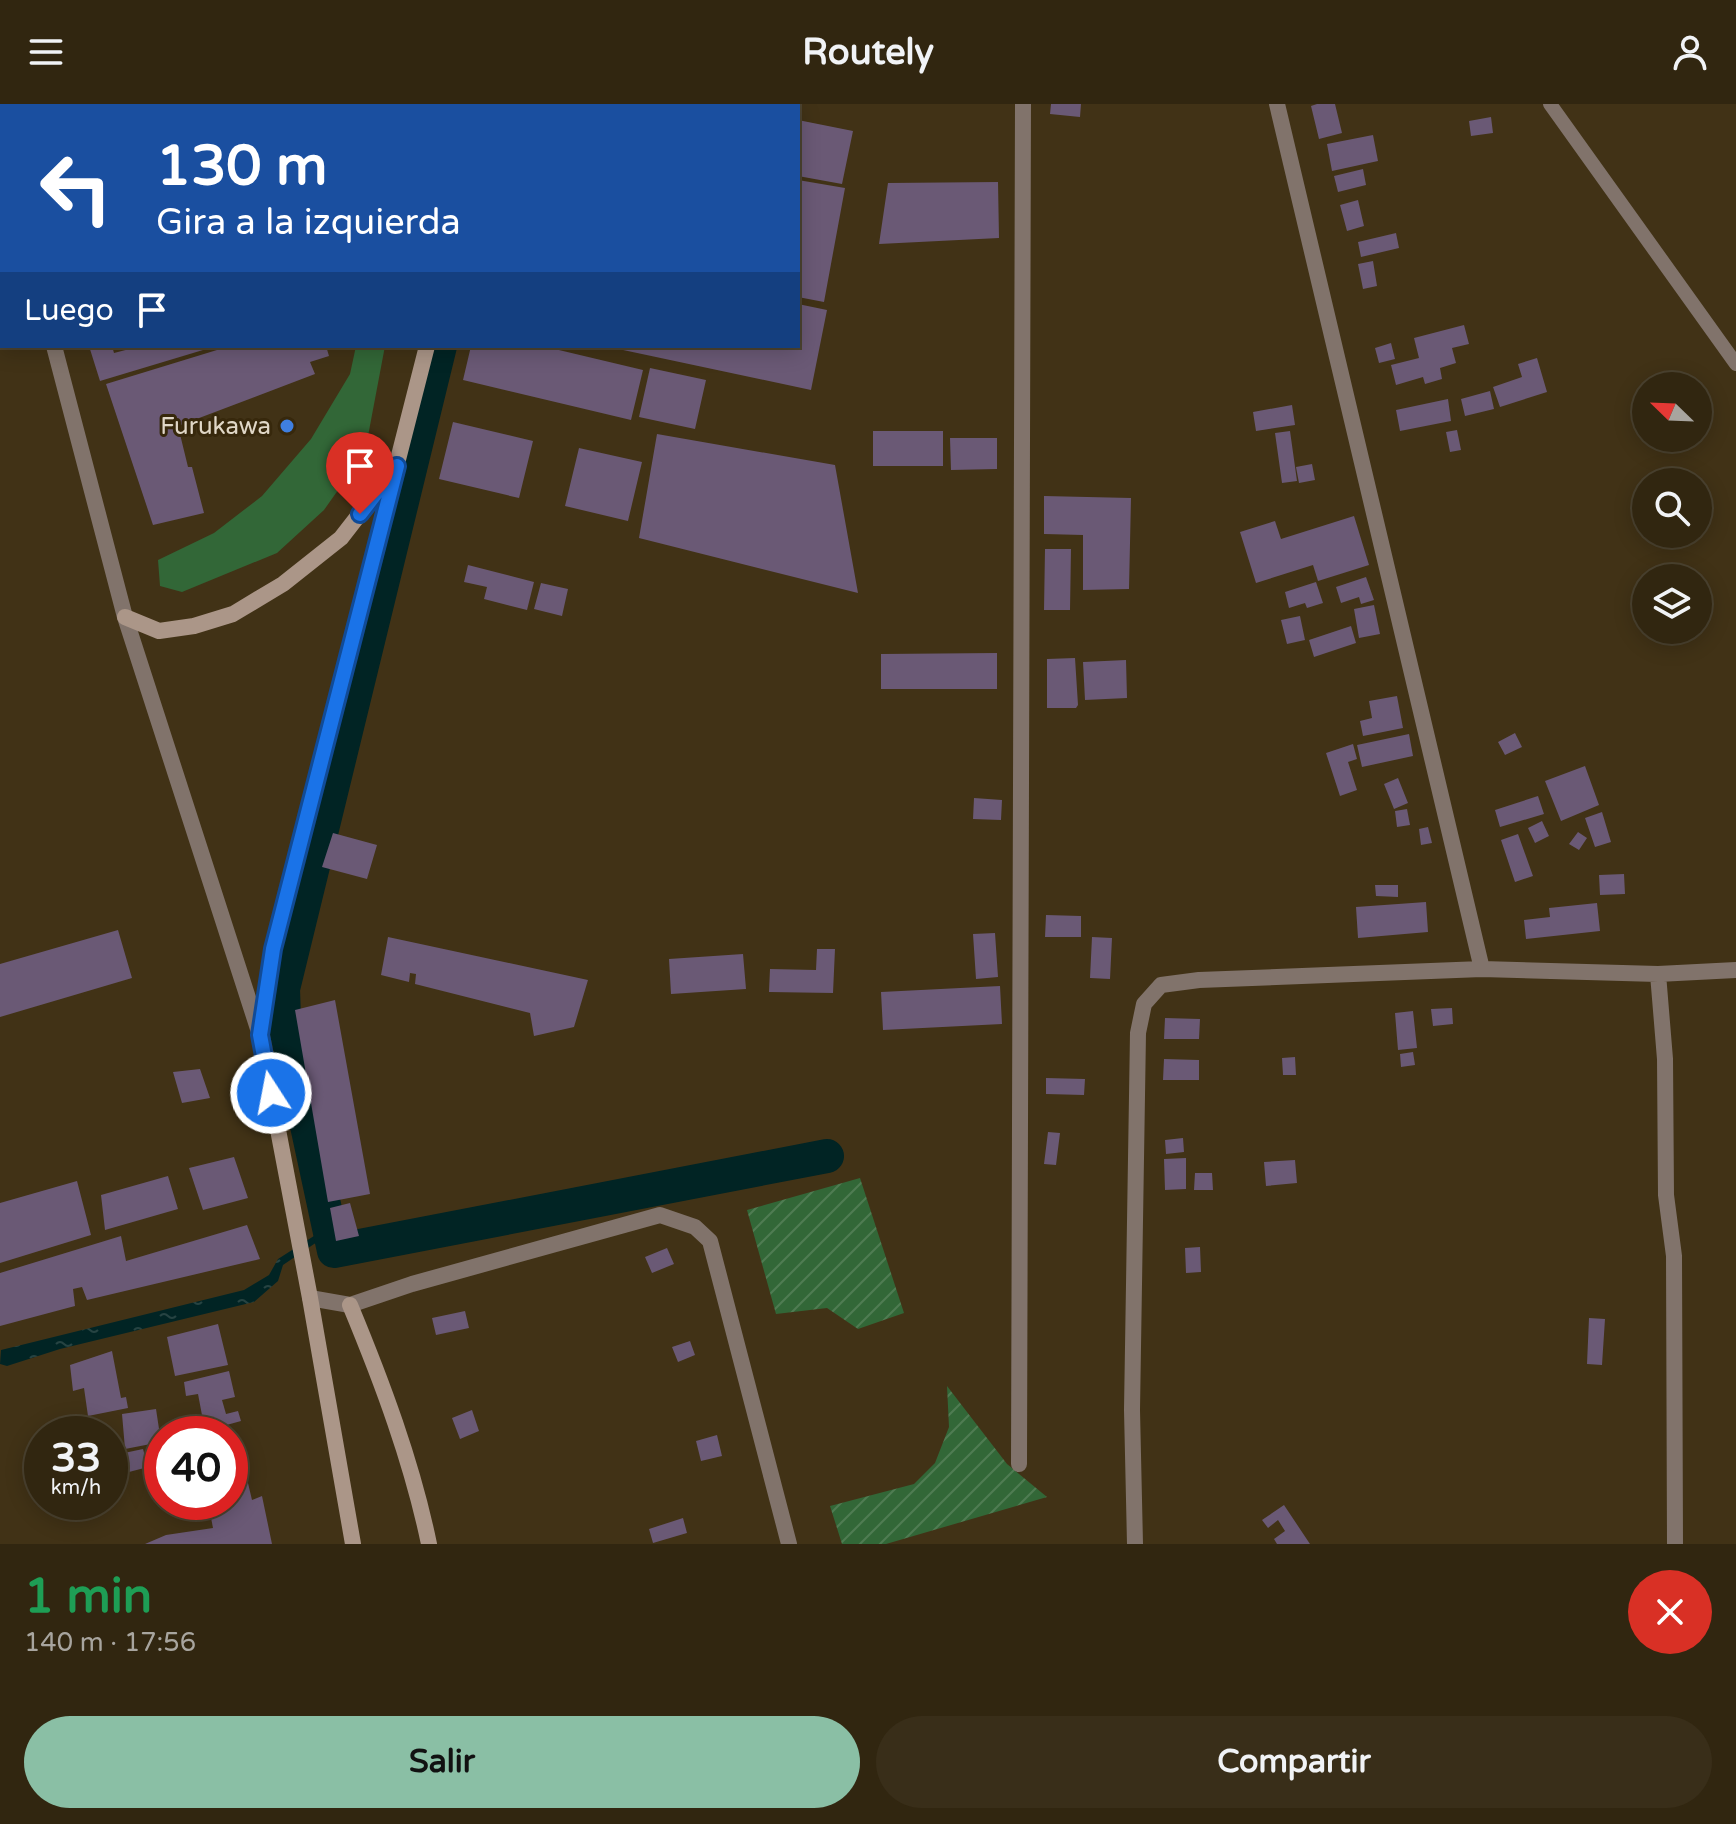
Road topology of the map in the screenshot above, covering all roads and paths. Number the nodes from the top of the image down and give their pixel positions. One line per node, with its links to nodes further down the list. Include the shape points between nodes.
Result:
1 (1023, 104): 15 (street)
2 (1277, 104): 9 (street)
3 (1550, 104): 6 (lane)
4 (55, 348): 8 (street)
5 (426, 348): 7 (street)
6 (1736, 364)
7 (397, 466): 8 (street, via 341,538 283,584 233,614 159,631); 12 (street, via 273,949)
8 (125, 617): 12 (street)
9 (1482, 969): 11 (street); 19 (street, via 1199,980 1161,985 1144,1004 1138,1033)
10 (1736, 970): 11 (street)
11 (1658, 974): 20 (street, via 1666,1195 1674,1256)
12 (260, 1035): 13 (street)
13 (310, 1298): 14 (street); 16 (street)
14 (350, 1305): 17 (street, via 382,1381); 18 (street, via 660,1215 695,1227 710,1241)
15 (1019, 1464)
16 (353, 1544)
17 (429, 1544)
18 (789, 1544)
19 (1135, 1544)
20 (1675, 1544)

